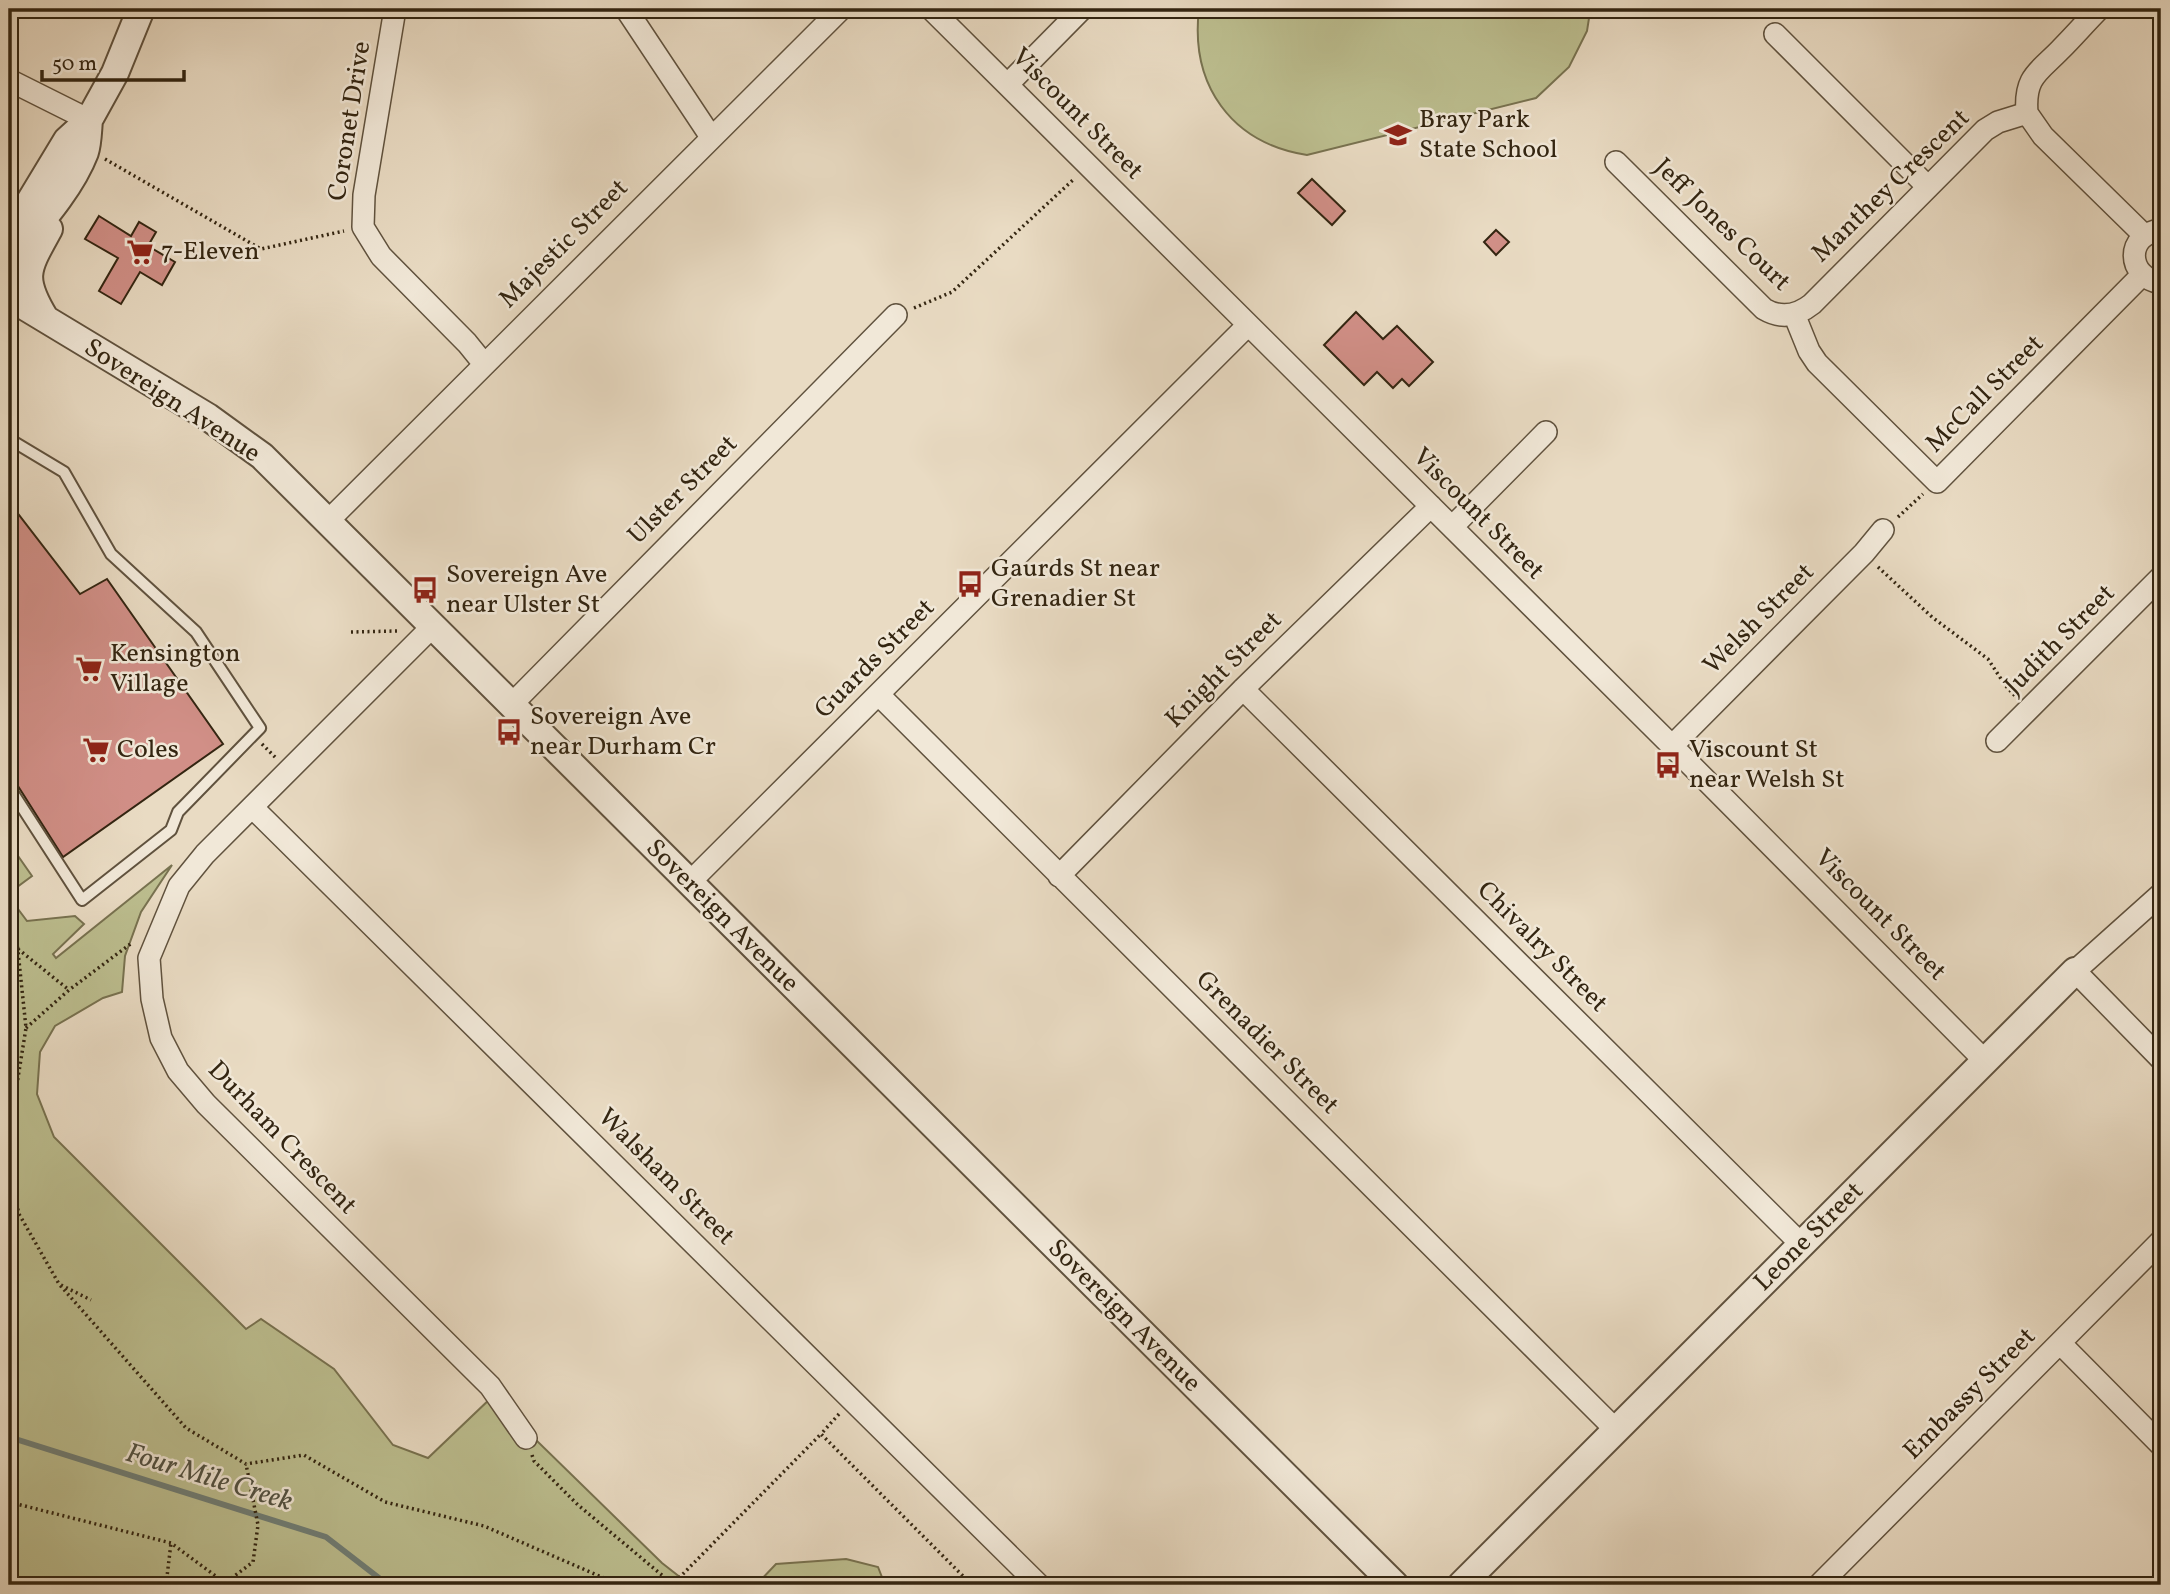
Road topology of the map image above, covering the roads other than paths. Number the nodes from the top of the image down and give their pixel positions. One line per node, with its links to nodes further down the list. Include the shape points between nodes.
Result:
1 (141, 9): 12 (street, via 115,73)
2 (395, 9): 26 (street, Coronet Drive, via 364,195 363,226 381,256)
3 (626, 9): 13 (street)
4 (841, 9): 13 (street, Majestic Street)
5 (931, 9): 10 (street, Viscount Street)
6 (1082, 9): 10 (street)
7 (2088, 12): 11 (street, via 2035,74 2026,98)
8 (1775, 34): 15 (street)
9 (9, 80): 12 (street)
10 (1008, 84): 25 (street, Viscount Street)
11 (2027, 113): 15 (street, Manthey Crescent, via 1985,130); 18 (street, via 2043,136)
12 (89, 120): 16 (street, via 86,151); 17 (street, via 67,140)
13 (711, 137): 26 (street, Majestic Street)
14 (1616, 162): 22 (street, Jeff Jones Court, via 1764,309 1774,315)
15 (1927, 186): 22 (street, Manthey Crescent, via 1812,304)
16 (59, 198): 19 (street); 24 (street, via 53,222 31,262 28,285)
17 (9, 230)
18 (2153, 233): 20 (street, via 2137,244 2134,255 2136,266)
19 (9, 260)
20 (2152, 279): 22 (street, McCall Street, via 1937,482 1817,363)
21 (9, 298): 24 (street, Sovereign Avenue)
22 (1794, 314)
23 (896, 315): 37 (street, Ulster Street)
24 (46, 321): 30 (street, Sovereign Avenue, via 208,417 262,456)
25 (1248, 325): 29 (street, Viscount Street); 36 (street, Guards Street)
26 (484, 364): 30 (street, Majestic Street)
27 (1546, 432): 31 (street)
28 (9, 439): 40 (lane, via 64,472 111,554 196,632 260,728 178,812 171,830 82,900)
29 (1431, 506): 31 (street, Viscount Street); 35 (street, Knight Street)
30 (328, 521): 34 (street, Sovereign Avenue)
31 (1452, 527): 39 (street, Viscount Street)
32 (1883, 530): 39 (street, Welsh Street)
33 (2161, 577): 38 (street, Judith Street)
34 (433, 626): 37 (street, Sovereign Avenue); 41 (street, Durham Crescent)
35 (1243, 690): 42 (street, Knight Street); 49 (street, Chivalry Street)
36 (879, 695): 42 (street, Grenadier Street); 43 (street, Guards Street)
37 (511, 705): 43 (street, Sovereign Avenue)
38 (1997, 740)
39 (1672, 746): 47 (street, Viscount Street)
40 (9, 788)
41 (253, 808): 52 (street, Durham Crescent, via 179,886 149,958 161,1038 178,1071 206,1104 490,1386); 54 (street, Walsham Street)
42 (1059, 876): 51 (street, Grenadier Street)
43 (689, 883): 55 (street, Sovereign Avenue)
44 (2161, 894): 45 (street, Leone Street)
45 (2076, 971): 46 (street); 47 (street, Leone Street)
46 (2161, 1059)
47 (1985, 1060): 49 (street, Leone Street)
48 (2161, 1241): 50 (street, Embassy Street)
49 (1801, 1244): 51 (street, Leone Street)
50 (2060, 1343): 53 (street); 57 (street, Embassy Street)
51 (1616, 1430): 56 (street, Leone Street)
52 (526, 1438)
53 (2161, 1446)
54 (1039, 1585)
55 (1395, 1585)
56 (1461, 1585)
57 (1819, 1585)

